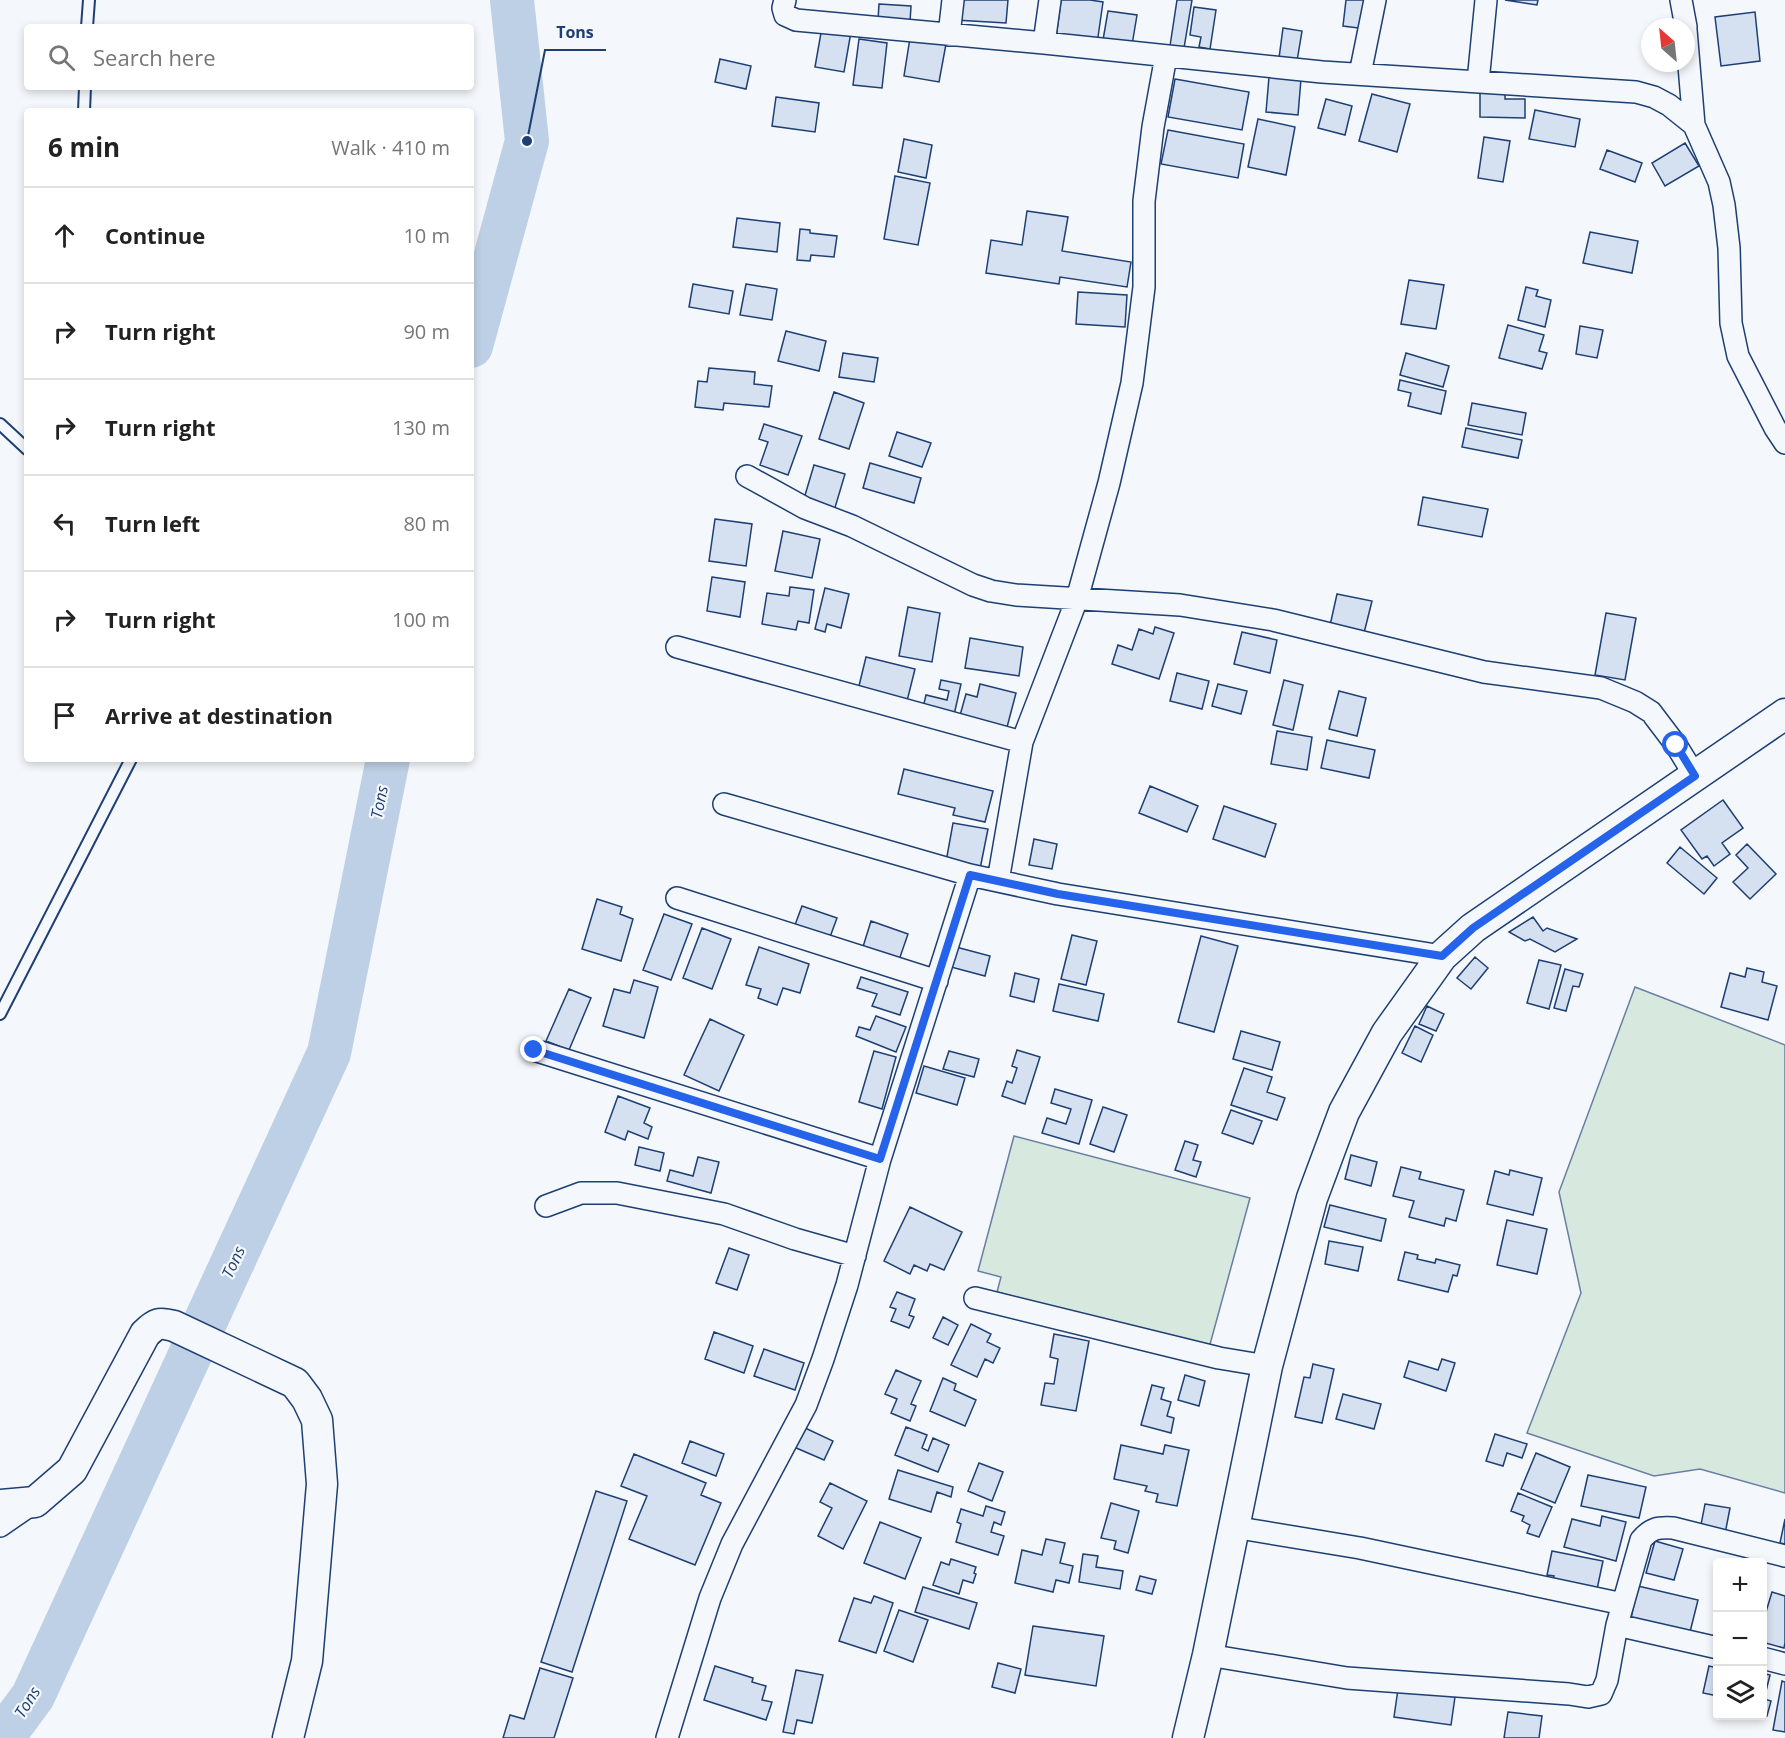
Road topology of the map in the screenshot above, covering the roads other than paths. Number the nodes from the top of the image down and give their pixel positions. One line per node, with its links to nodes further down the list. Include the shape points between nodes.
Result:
1 (89, 0): 9 (lane)
2 (785, 0): 10 (street, via 785,15 796,20)
3 (953, 0): 10 (street)
4 (1050, 0): 11 (street)
5 (1375, 0): 14 (street)
6 (1486, 0): 15 (street)
7 (1681, 0): 8 (street)
8 (1684, 18)
9 (87, 24)
10 (949, 35): 11 (street)
11 (1044, 43): 12 (street)
12 (1166, 56): 14 (street); 23 (street, via 1144,201 1143,287 1132,383)
13 (1690, 72): 18 (street)
14 (1360, 74): 15 (street)
15 (1478, 82): 18 (street, via 1636,92 1669,105)
16 (85, 90): 17 (lane)
17 (84, 108)
18 (1694, 125): 20 (street, via 1719,182 1724,205 1731,323 1738,356)
19 (0, 424): 21 (lane)
20 (1785, 443)
21 (24, 445)
22 (747, 476): 23 (street, via 805,508 852,526 973,585 1016,595)
23 (1077, 599): 26 (street); 28 (street, via 1180,605 1261,618 1484,672 1601,688 1651,712)
24 (677, 647): 26 (street)
25 (1785, 714): 28 (street)
26 (1022, 742): 31 (street)
27 (129, 762): 35 (lane)
28 (1695, 776): 33 (street, via 1473,928)
29 (723, 804): 30 (street)
30 (970, 875): 31 (street); 34 (street)
31 (998, 881): 33 (street)
32 (677, 898): 34 (street)
33 (1442, 956): 41 (street, via 1388,1033 1344,1112 1312,1198)
34 (937, 981): 37 (street)
35 (0, 1014)
36 (534, 1050): 37 (street)
37 (880, 1159): 39 (street)
38 (546, 1206): 39 (street, via 582,1193 617,1193 724,1214)
39 (855, 1256): 54 (street, via 806,1405 732,1544 710,1598)
40 (975, 1298): 41 (street, via 1219,1358)
41 (1267, 1366): 45 (street)
42 (35, 1502): 43 (street); 44 (street); 53 (street, via 72,1470 145,1334 155,1324 174,1326 295,1383 316,1420 322,1484 307,1661)
43 (0, 1505)
44 (0, 1526)
45 (1233, 1527): 47 (street, via 1360,1548); 50 (street)
46 (1785, 1556): 47 (street, via 1673,1528 1648,1531 1641,1540)
47 (1623, 1604): 48 (street)
48 (1617, 1625): 49 (street); 50 (street, via 1607,1680 1601,1694 1588,1697 1347,1678)
49 (1713, 1647)
50 (1208, 1655): 55 (street)
51 (1767, 1659): 52 (street)
52 (1785, 1664)
53 (288, 1738)
54 (667, 1738)
55 (1188, 1738)

